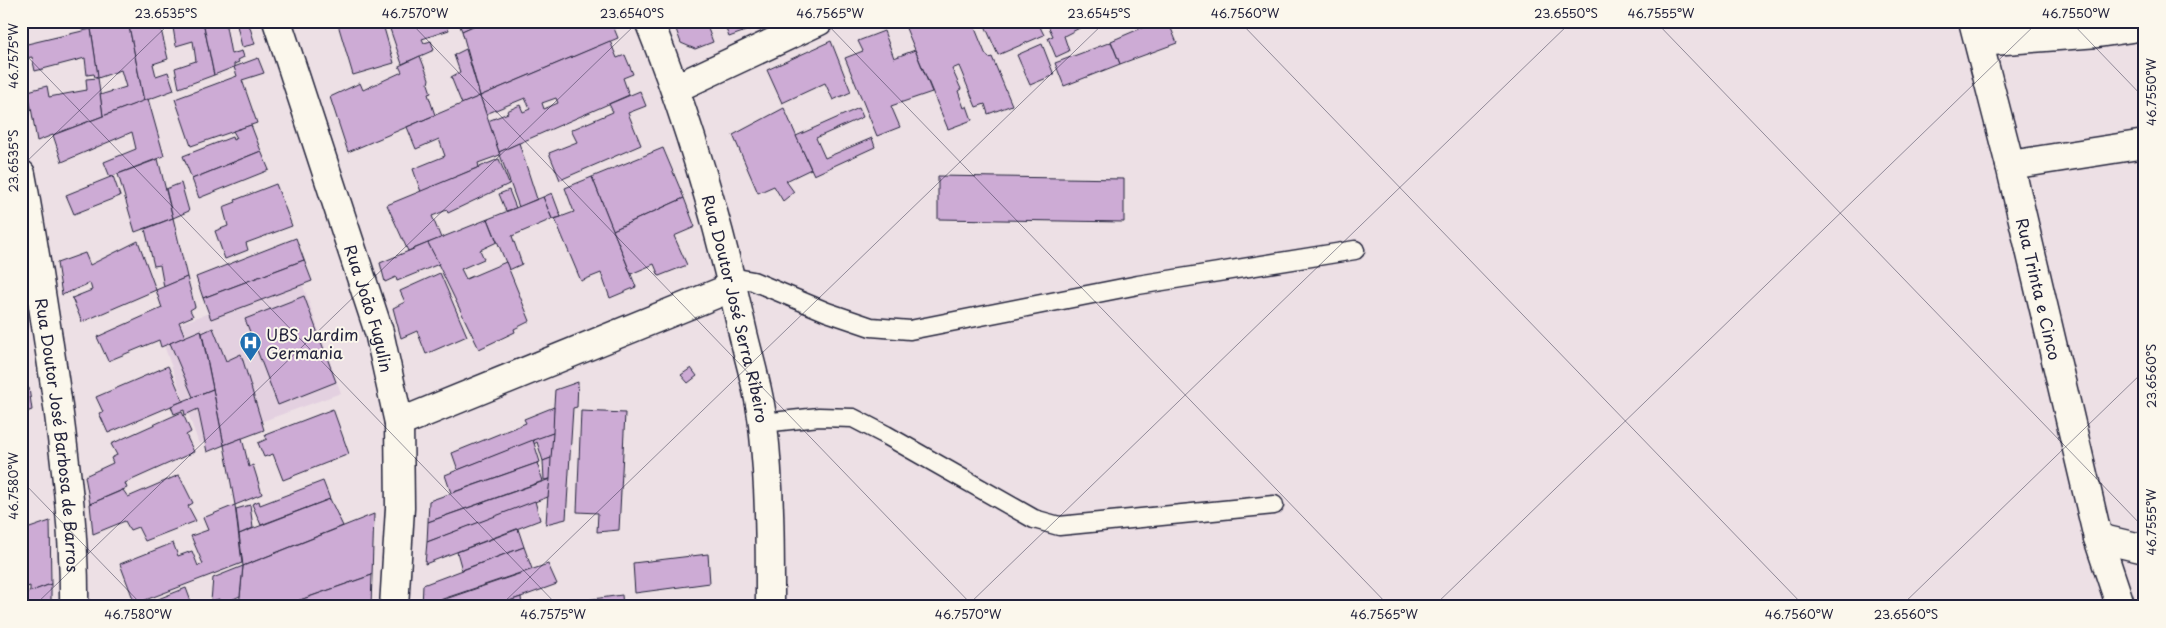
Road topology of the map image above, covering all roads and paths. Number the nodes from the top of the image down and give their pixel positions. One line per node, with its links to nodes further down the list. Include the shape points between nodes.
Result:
1 (277, 21): 12 (street, Rua João Fugulin, via 379,332)
2 (649, 21): 6 (street, Rua Doutor José Serra Ribeiro)
3 (819, 21): 6 (street)
4 (2145, 26): 5 (street, via 2098,33)
5 (1976, 32): 8 (street, Rua Trinta e Cinco)
6 (676, 88): 11 (street, Rua Doutor José Serra Ribeiro)
7 (2145, 144): 8 (street)
8 (2010, 165): 15 (street, Rua Trinta e Cinco)
9 (21, 174): 17 (street, Rua Doutor José Barbosa de Barros, via 39,267 66,471)
10 (1356, 250): 11 (lane, via 1138,285 910,330 871,327 753,281)
11 (732, 282): 12 (street); 13 (street, Rua Doutor José Serra Ribeiro)
12 (399, 423): 18 (street, Rua João Fugulin, via 400,508)
13 (763, 423): 14 (lane, via 819,417 853,418 1034,519 1059,526); 19 (street, Rua Doutor José Serra Ribeiro, via 770,522)
14 (1274, 505)
15 (2098, 538): 16 (street); 20 (street, Rua Trinta e Cinco)
16 (2145, 549)
17 (74, 607)
18 (394, 607)
19 (770, 607)
20 (2121, 607)

